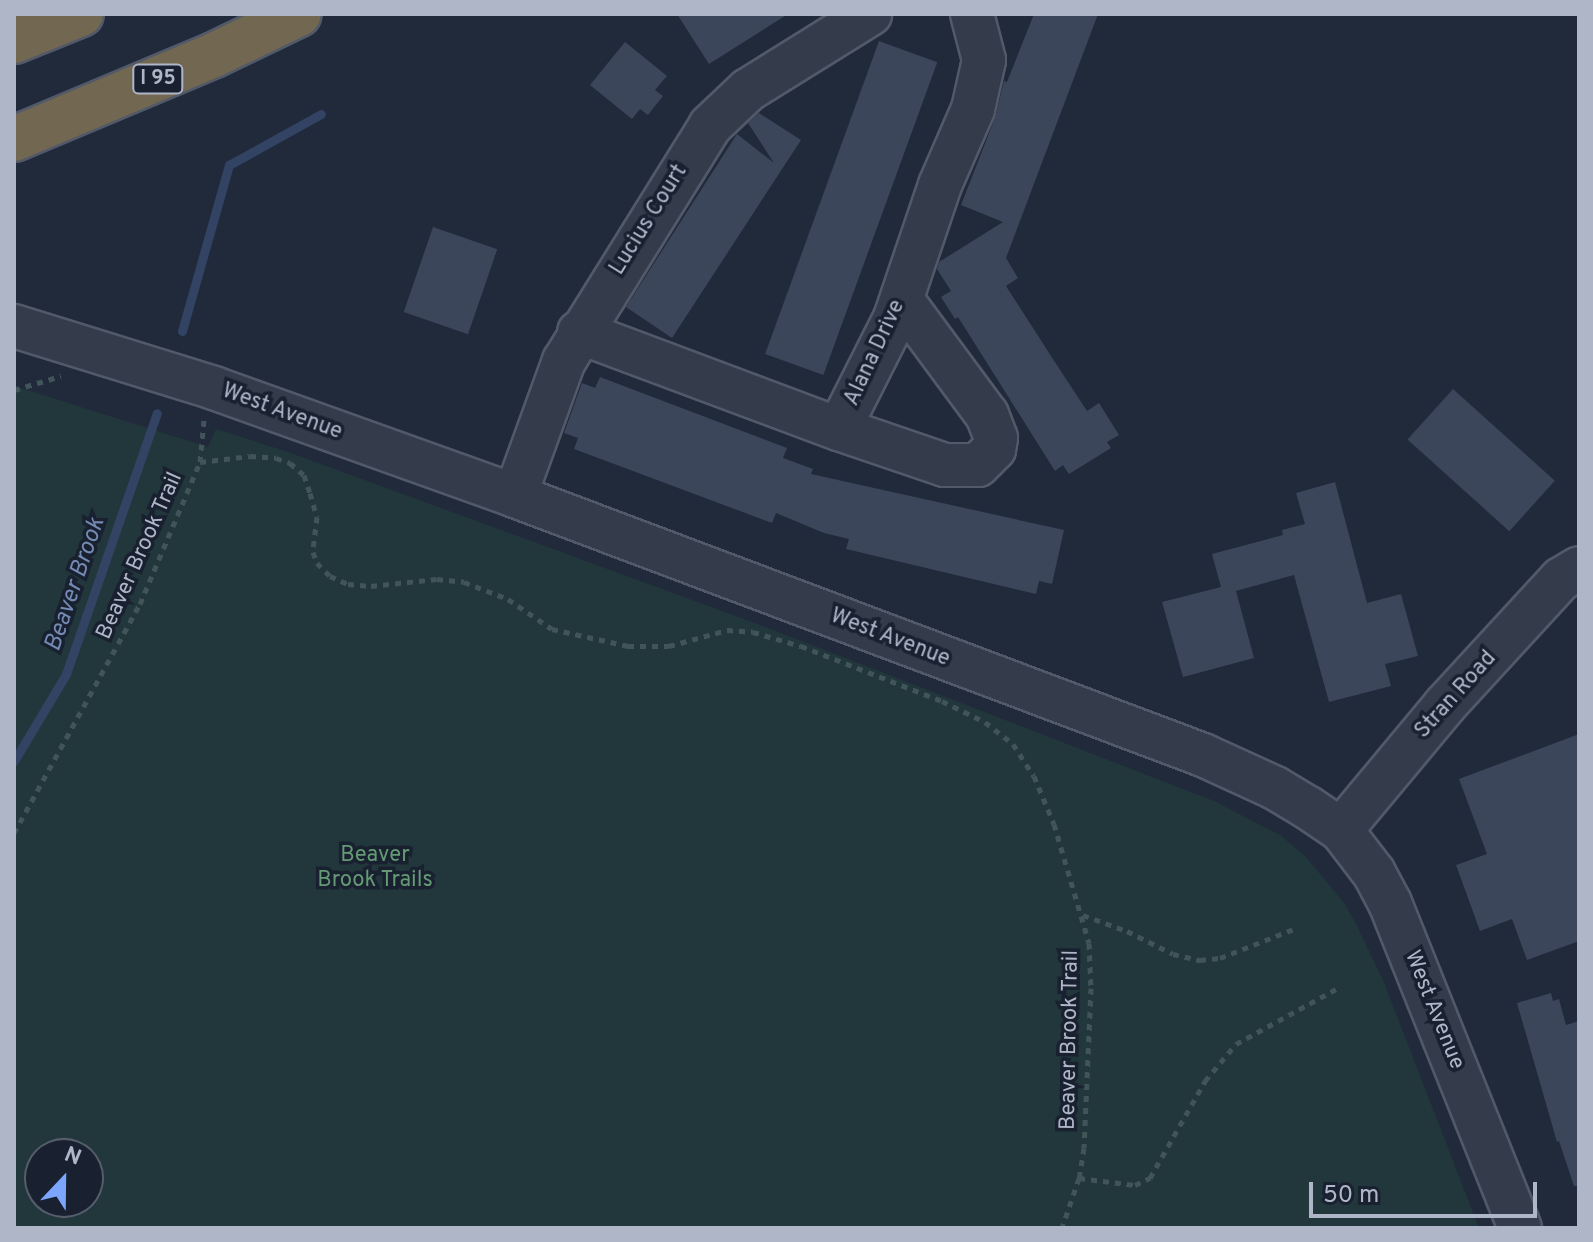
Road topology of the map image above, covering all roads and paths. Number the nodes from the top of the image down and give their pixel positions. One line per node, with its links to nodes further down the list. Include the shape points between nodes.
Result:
1 (81, 14): 5 (highway)
2 (299, 14): 6 (highway, I 95)
3 (870, 14): 9 (street, Lucius Court, via 748,90 710,126)
4 (972, 14): 7 (street, Alana Drive, via 984,60 981,83)
5 (14, 41)
6 (14, 139)
7 (902, 300): 10 (street, Alana Drive); 10 (street, via 987,415 996,438 994,449 978,465 945,465)
8 (14, 326): 11 (street, West Avenue, via 214,388)
9 (579, 332): 10 (street, Alana Drive); 11 (street, Lucius Court, via 551,390)
10 (839, 429)
11 (515, 496): 13 (street, West Avenue, via 1203,755 1275,788)
12 (1579, 568): 13 (street, Stran Road, via 1561,579 1445,705)
13 (1341, 830): 20 (street, West Avenue, via 1374,873 1406,939)
14 (14, 833): 15 (path, Beaver Brook Trail, via 140,604 200,462 231,456 276,458 304,475 317,517 317,563 348,584 464,582 508,599 552,629 628,646 669,646 727,630 753,632 815,651 985,722 1013,744 1034,776)
15 (1082, 915): 16 (path, via 1173,954 1200,960 1220,958); 18 (path, Beaver Brook Trail, via 1091,988)
16 (1294, 929)
17 (1336, 989): 18 (path, via 1236,1044 1205,1081 1150,1178 1135,1185)
18 (1079, 1178): 19 (path, Beaver Brook Trail)
19 (1062, 1228)
20 (1520, 1228)

